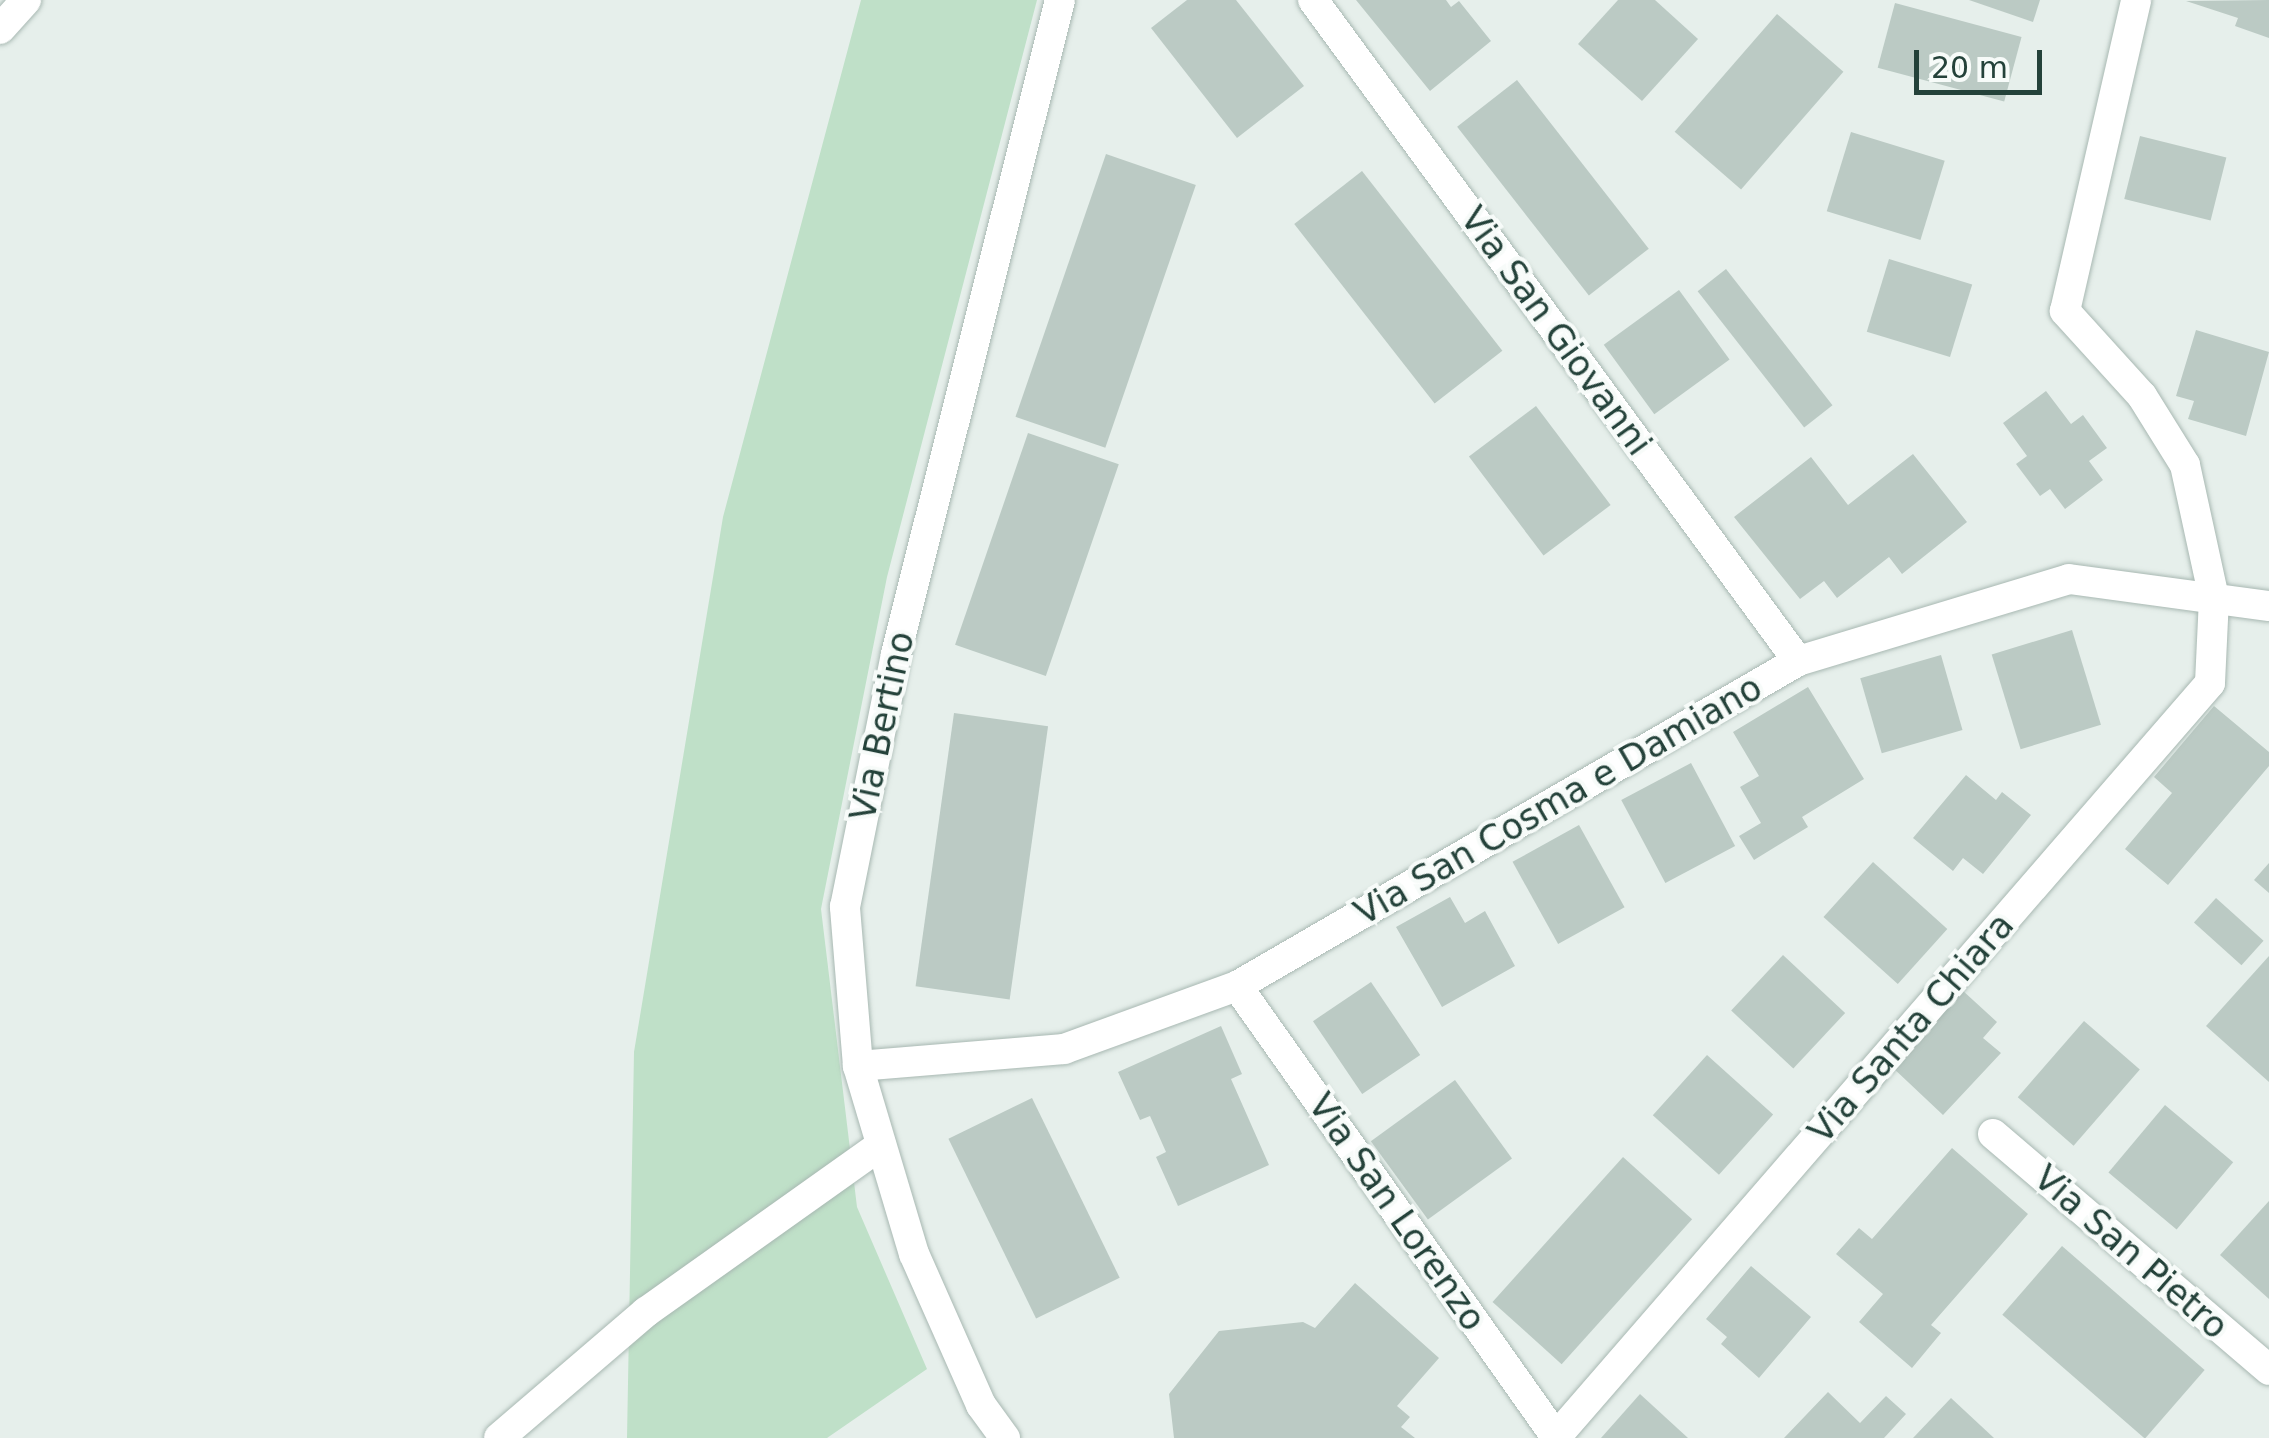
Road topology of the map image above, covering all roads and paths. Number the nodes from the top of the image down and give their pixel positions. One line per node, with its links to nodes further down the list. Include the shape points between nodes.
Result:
1 (26, 0): 5 (street)
2 (1060, 0): 10 (street, Via Bertino, via 896,654 845,907)
3 (1313, 0): 8 (street, Via San Giovanni)
4 (2136, 0): 6 (street, Via Santa Chiara, via 2066,312 2142,396 2185,465)
5 (0, 29)
6 (2214, 598): 7 (street, Via San Cosma e Damiano); 8 (street, Via San Cosma e Damiano, via 2070,579); 14 (street, Via Santa Chiara, via 2210,683)
7 (2269, 606)
8 (1798, 662): 9 (street, Via San Cosma e Damiano)
9 (1237, 986): 10 (street, Via San Cosma e Damiano, via 1064,1049); 14 (street, Via San Lorenzo)
10 (858, 1066): 12 (street, Via Bertino)
11 (1993, 1134): 13 (street, Via San Pietro)
12 (881, 1144): 15 (street, via 646,1312); 16 (street, Via Bertino, via 914,1254 981,1405)
13 (2269, 1370)
14 (1556, 1437)
15 (499, 1438)
16 (1006, 1438)

